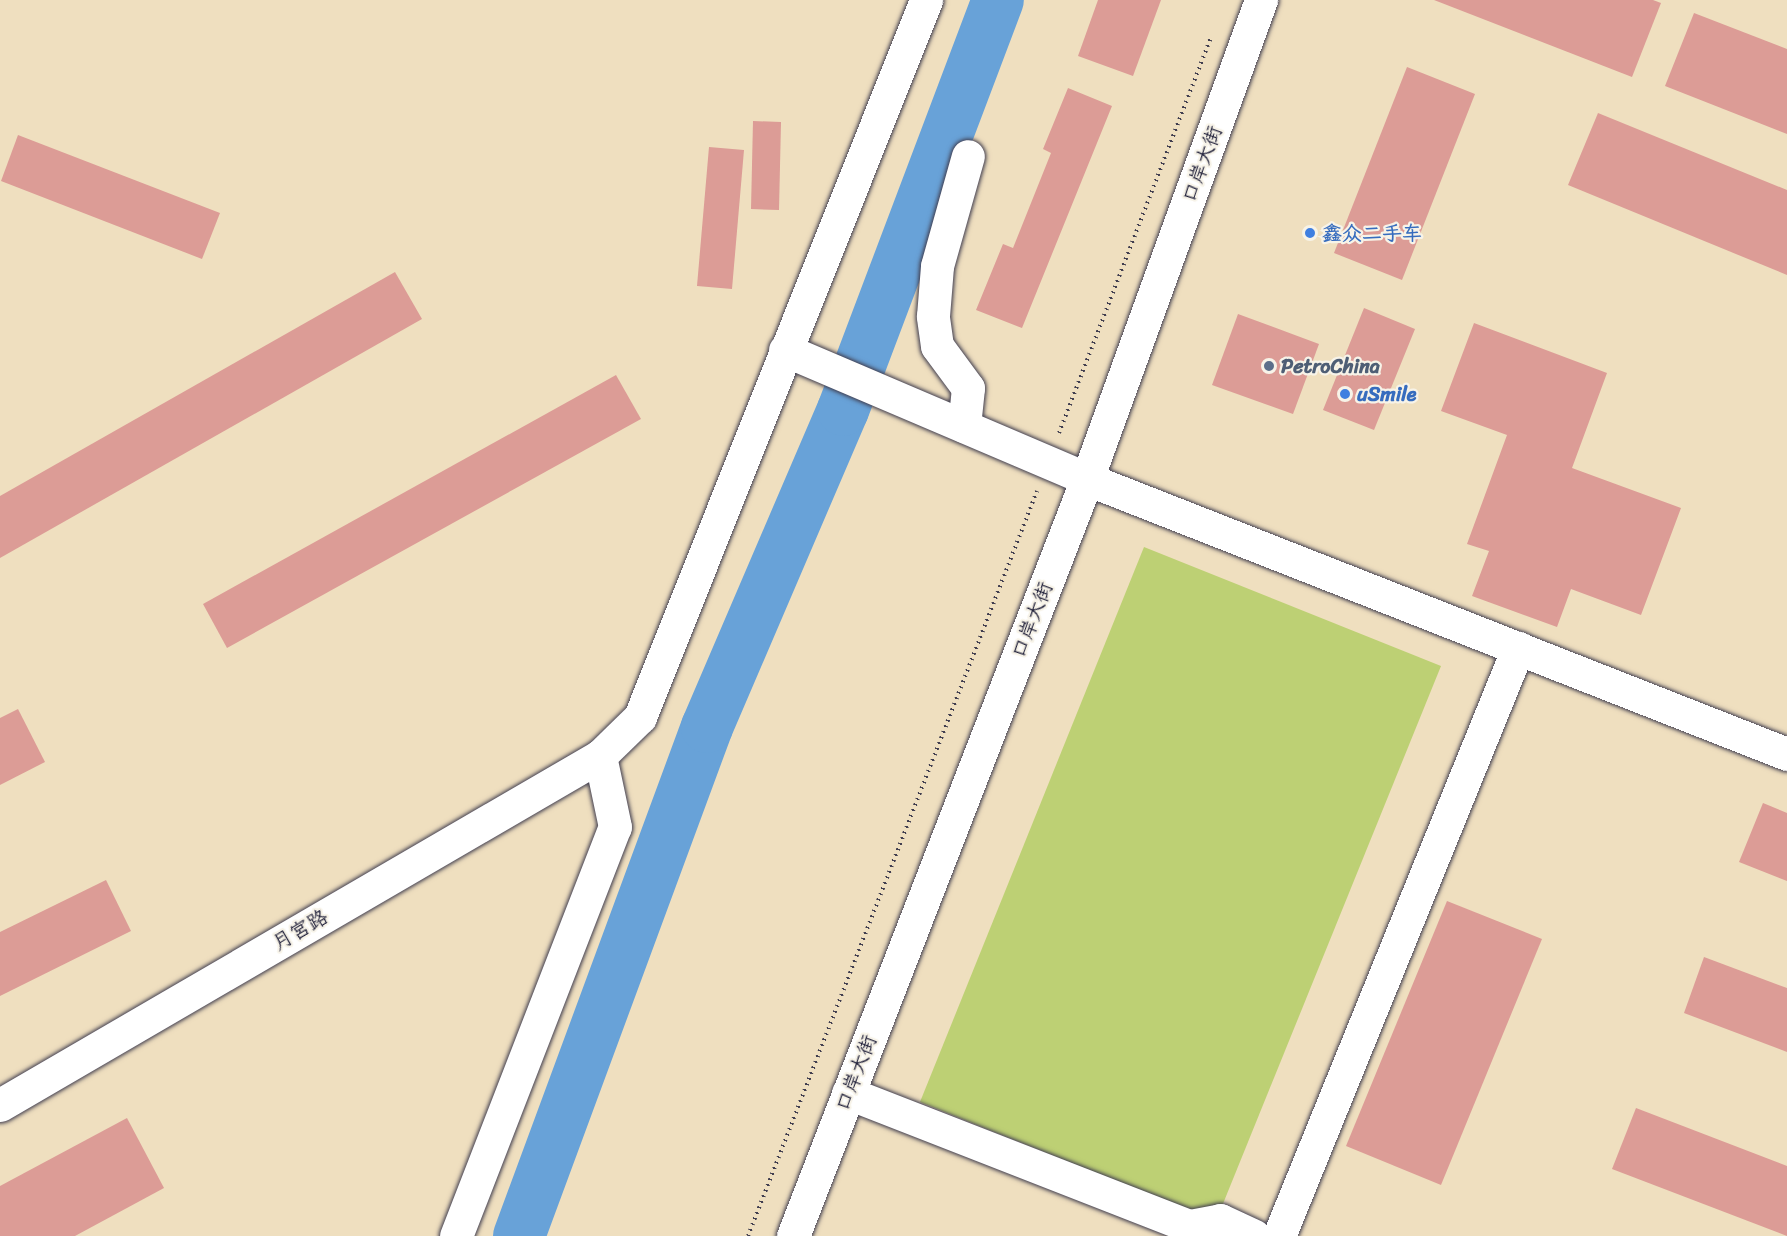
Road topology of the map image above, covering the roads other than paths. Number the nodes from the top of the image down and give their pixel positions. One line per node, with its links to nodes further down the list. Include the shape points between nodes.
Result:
1 (926, 0): 4 (main road, 月宫路)
2 (1262, 0): 6 (main road, 口岸大街)
3 (968, 156): 5 (main road, via 937,266 933,316 937,346 968,388)
4 (785, 350): 5 (main road); 9 (main road, 月宫路, via 640,717)
5 (964, 426): 6 (main road)
6 (1087, 480): 7 (main road); 10 (main road, 口岸大街)
7 (1518, 648): 8 (main road); 15 (main road)
8 (1787, 754)
9 (600, 756): 11 (main road, 月宫路); 12 (main road, via 615,827)
10 (848, 1093): 13 (main road, 口岸大街); 14 (main road, via 1190,1226 1220,1220)
11 (0, 1105)
12 (456, 1236)
13 (793, 1236)
14 (1254, 1236)
15 (1279, 1236)

